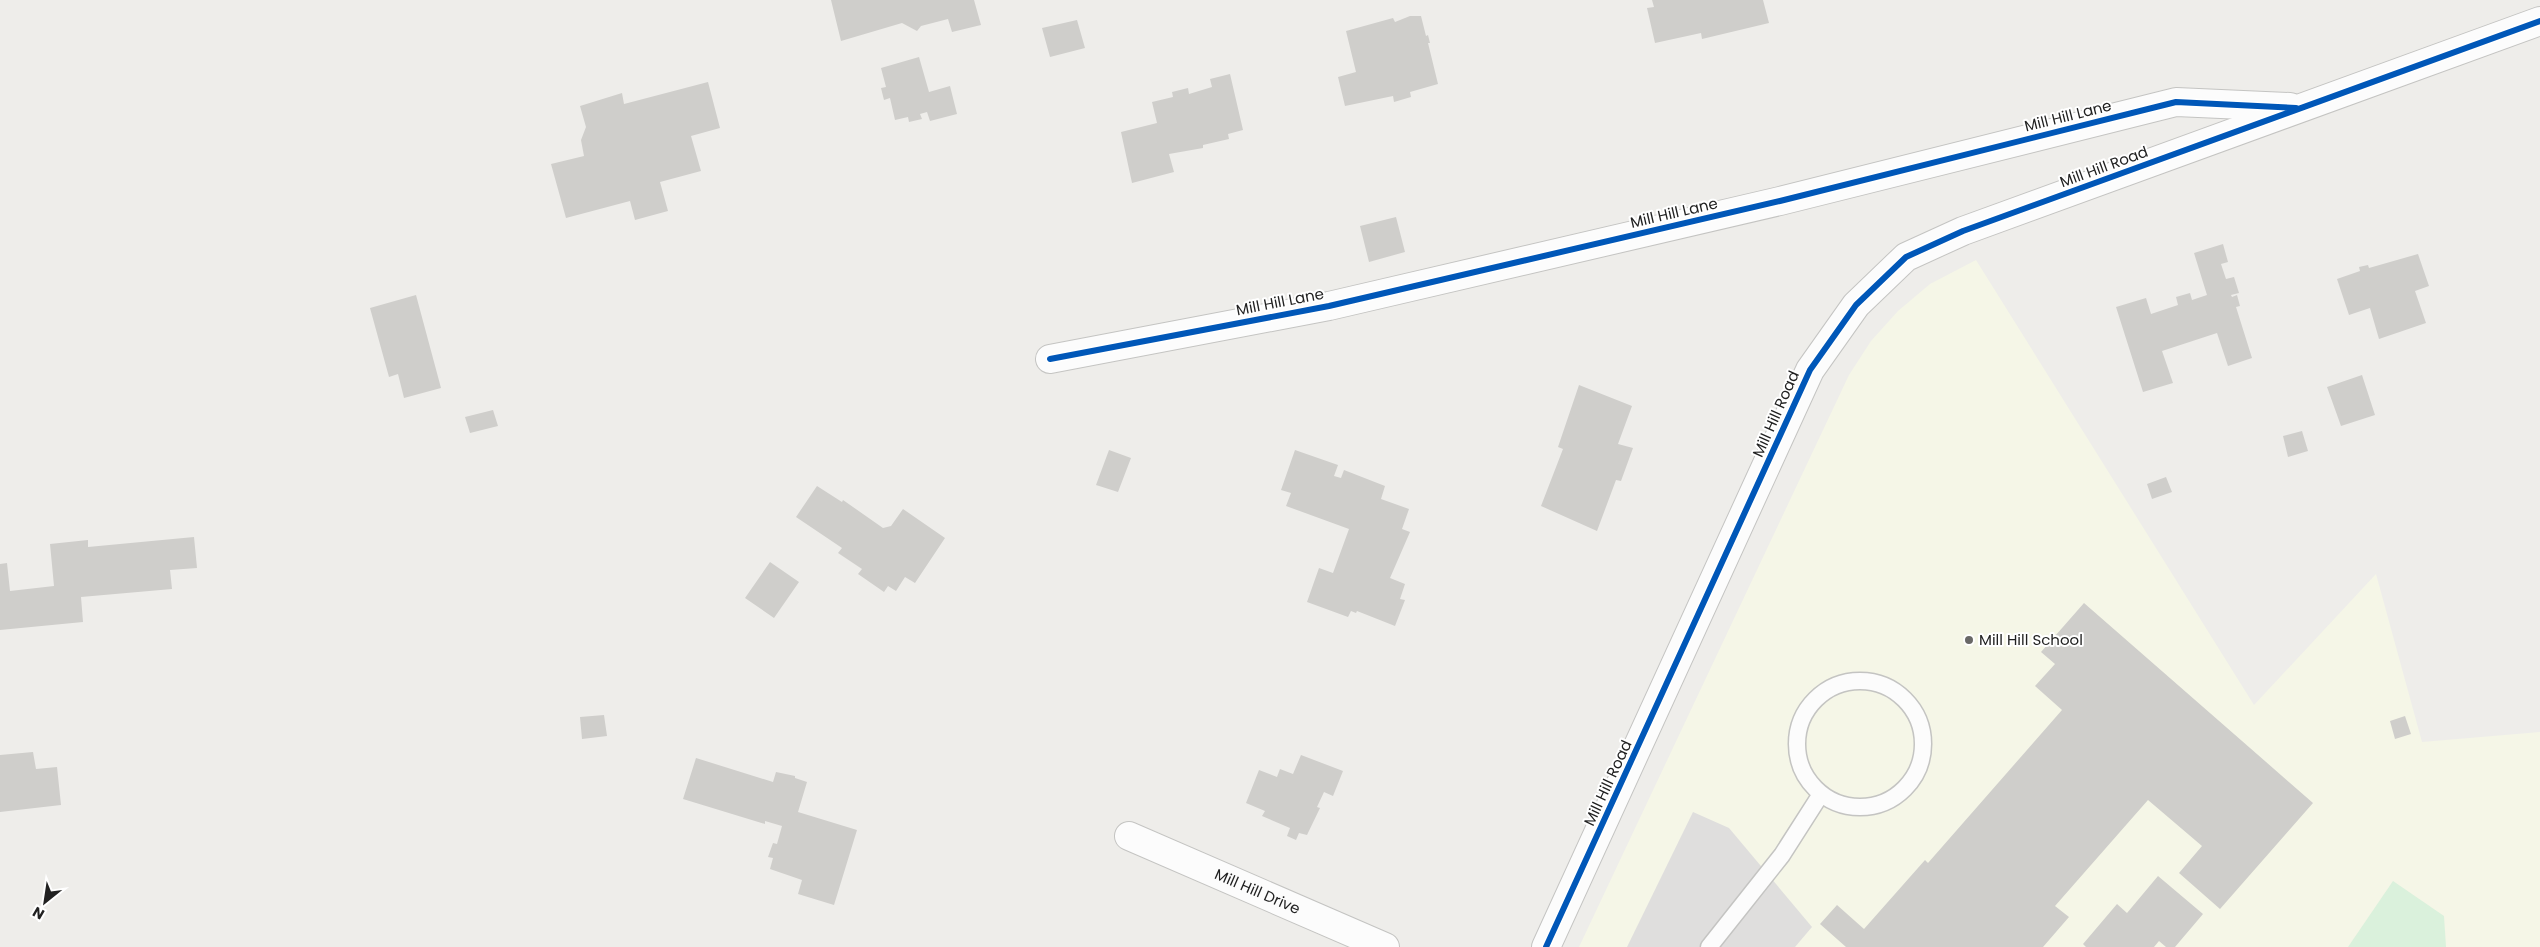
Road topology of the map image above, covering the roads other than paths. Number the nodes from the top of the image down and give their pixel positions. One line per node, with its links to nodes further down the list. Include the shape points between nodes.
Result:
1 (2540, 21): 2 (street, Mill Hill Road)
2 (2304, 108): 3 (street, Mill Hill Lane, via 2176,102 1780,201 1329,306); 7 (street, Mill Hill Road, via 1964,231 1906,257 1856,306 1810,370)
3 (1050, 359)
4 (1821, 794): 4 (lane, via 1844,806 1869,807 1892,799 1911,782 1922,760 1923,735 1915,712 1898,692 1876,682 1851,680 1827,688 1808,705 1798,727 1796,752 1804,776); 8 (lane, via 1782,855)
5 (1129, 836): 6 (street, Mill Hill Drive)
6 (1385, 947)
7 (1546, 947)
8 (1709, 947)

